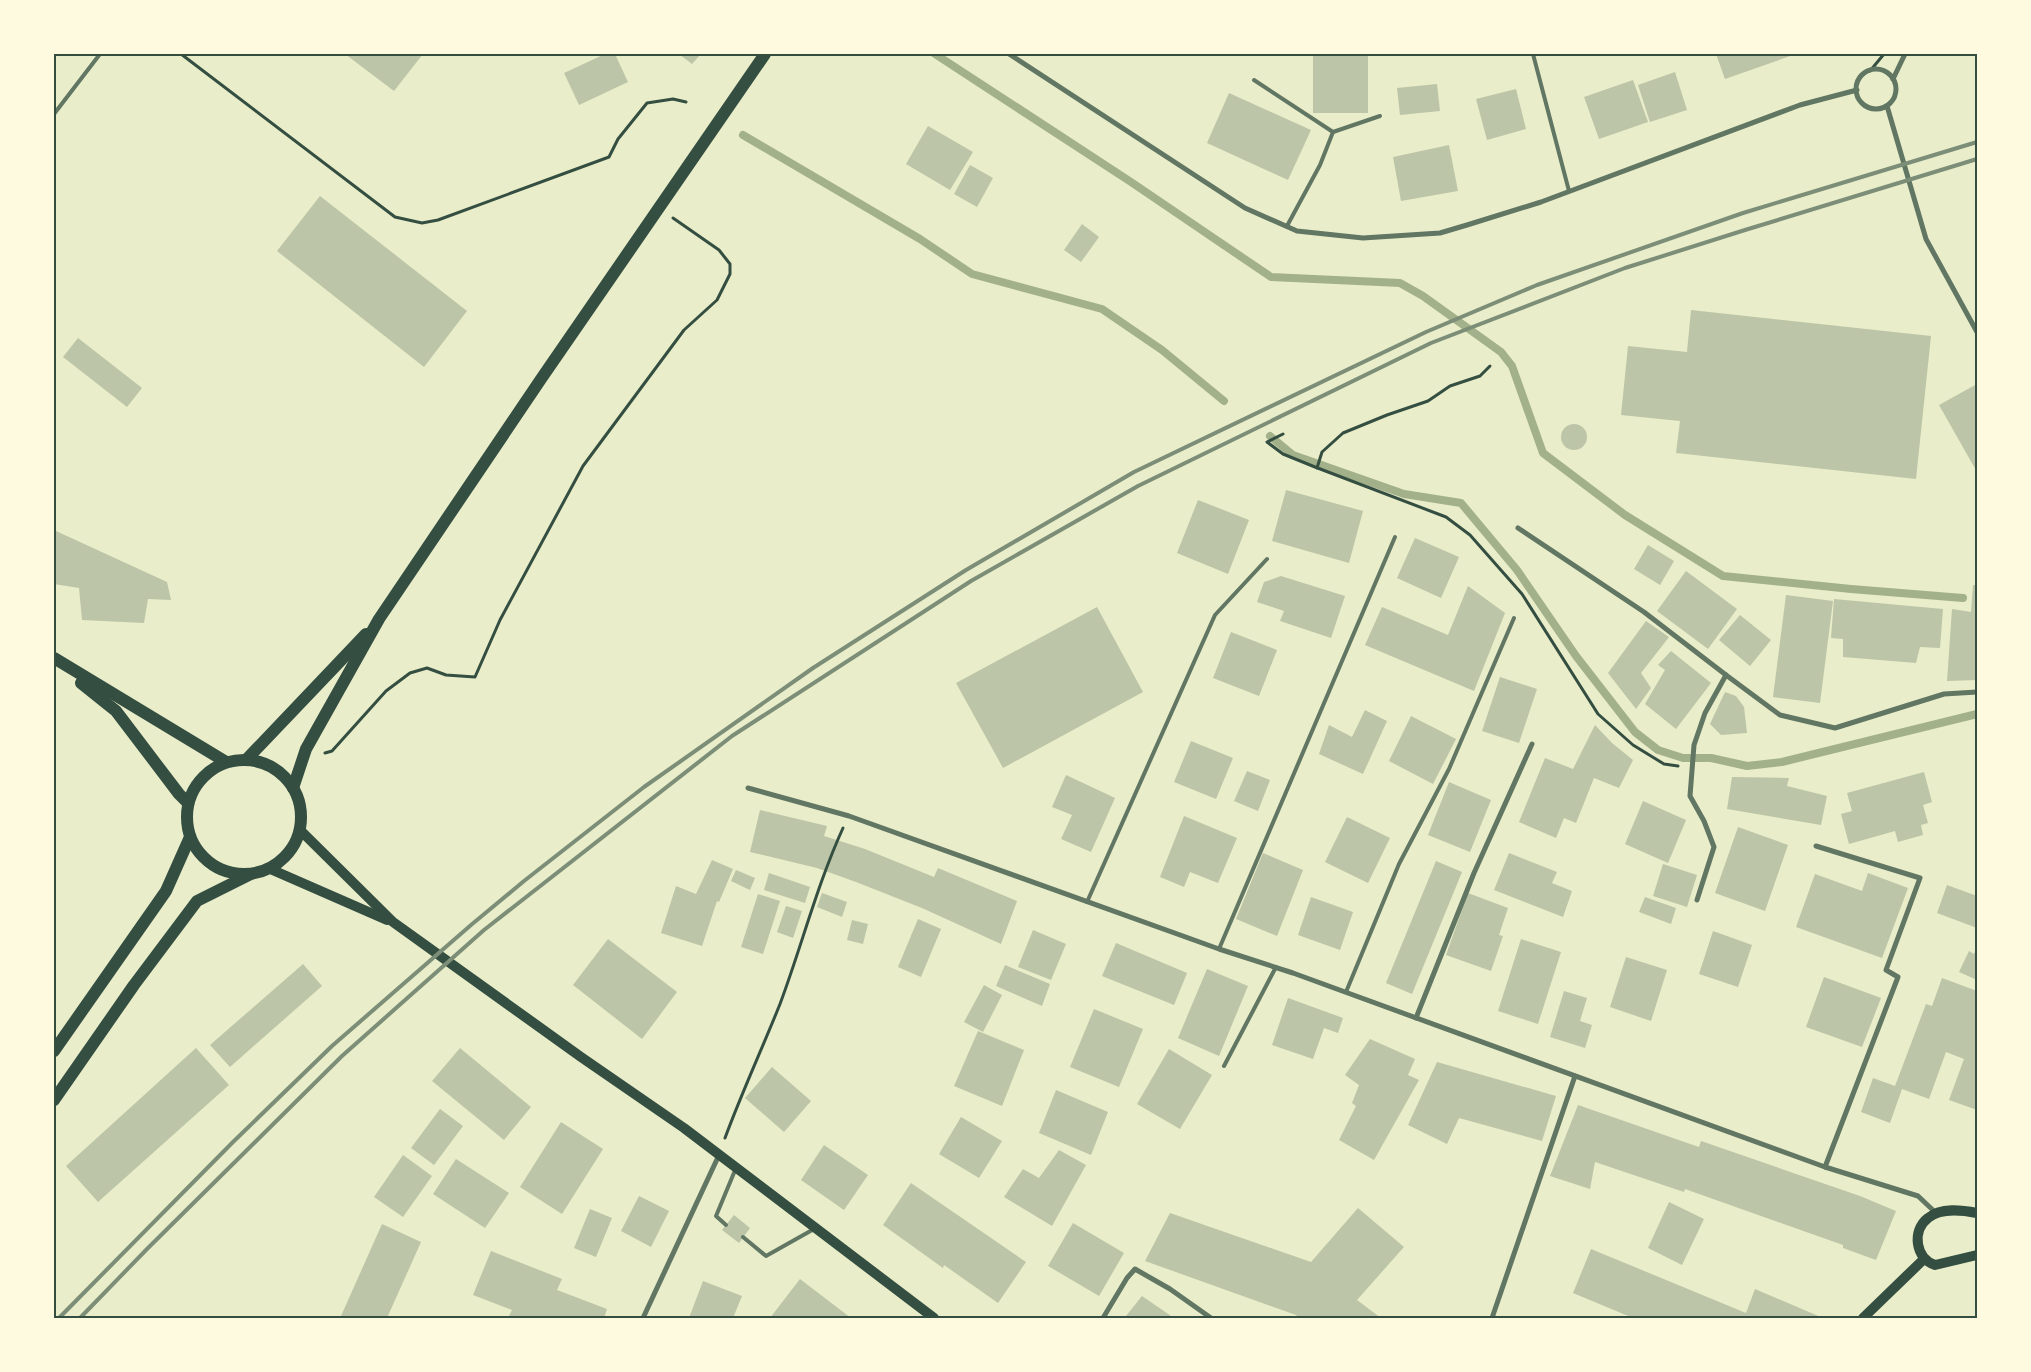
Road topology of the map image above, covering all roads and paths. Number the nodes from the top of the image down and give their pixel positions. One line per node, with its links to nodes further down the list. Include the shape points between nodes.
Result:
1 (100, 54): 14 (lane)
2 (181, 54): 12 (path, via 395,217 422,223 609,157 618,139 647,103 673,99)
3 (765, 54): 18 (main road)
4 (1009, 54): 19 (street, via 1245,208)
5 (1532, 54): 17 (lane)
6 (1884, 54): 8 (path)
7 (1905, 54): 9 (street)
8 (1870, 71): 9 (street, via 1883,71); 11 (street, via 1860,78)
9 (1893, 79): 13 (street, via 1896,92)
10 (1254, 80): 16 (lane)
11 (1857, 90): 13 (street, via 1865,106 1878,109); 17 (street, via 1800,105)
12 (686, 102)
13 (1888, 106): 20 (street, via 1926,239)
14 (54, 114)
15 (1380, 116): 16 (lane)
16 (1333, 132): 19 (lane, via 1320,165)
17 (1569, 191): 19 (street, via 1440,233 1363,238 1297,231)
18 (658, 209): 28 (main road); 33 (path, via 719,250 730,264 730,274 717,300 684,330 583,466 500,620 475,677 446,675 427,668 410,672 386,691 332,751 321,754)
19 (1287, 226)
20 (1977, 332)
21 (1490, 366): 23 (path, via 1480,376 1450,386 1428,401 1343,433 1322,452)
22 (1283, 434): 23 (path, via 1267,442 1283,454)
23 (1317, 468): 36 (path, via 1446,518 1470,535 1522,594 1598,714 1633,745 1664,764)
24 (1518, 528): 30 (street, via 1644,612)
25 (1395, 537): 49 (lane)
26 (1268, 559): 47 (lane, via 1215,615)
27 (1514, 618): 51 (lane, via 1449,769 1400,864)
28 (379, 620): 33 (main road); 34 (main road)
29 (54, 660): 35 (main road); 39 (main road, via 116,711)
30 (1726, 676): 31 (street, via 1780,716 1835,728 1944,694); 36 (street, via 1705,712 1694,745)
31 (1977, 692)
32 (1532, 744): 52 (street, via 1474,873)
33 (306, 749): 37 (main road)
34 (246, 760): 35 (main road); 37 (main road, via 264,764 281,773)
35 (226, 762): 39 (main road, via 209,771 196,785)
36 (1691, 768): 46 (street, via 1690,796 1714,847)
37 (293, 788): 41 (main road, via 299,801)
38 (748, 788): 40 (street)
39 (188, 803): 42 (main road)
40 (849, 816): 47 (street); 57 (path, via 820,884 780,1004)
41 (300, 829): 44 (main road, via 283,859); 48 (main road)
42 (190, 837): 45 (main road, via 200,853 215,866 234,873); 53 (main road, via 166,890)
43 (1816, 846): 58 (street, via 1920,878 1886,970 1898,977)
44 (268, 868): 45 (main road); 48 (main road)
45 (253, 873): 56 (main road, via 197,901)
46 (1697, 900)
47 (1087, 902): 49 (street)
48 (393, 922): 57 (main road)
49 (1219, 949): 50 (street)
50 (1276, 967): 51 (street); 54 (lane)
51 (1346, 992): 52 (street)
52 (1416, 1018): 55 (street)
53 (54, 1051)
54 (1224, 1066)
55 (1575, 1076): 58 (street); 71 (street)
56 (54, 1100)
57 (719, 1155): 59 (main road); 67 (street)
58 (1825, 1167): 61 (street, via 1918,1196)
59 (736, 1168): 62 (lane, via 716,1216); 63 (main road)
60 (1977, 1213): 61 (main road, via 1953,1210)
61 (1936, 1214): 66 (main road, via 1927,1218 1918,1239 1919,1253)
62 (726, 1225)
63 (816, 1228): 64 (lane, via 766,1256); 68 (main road)
64 (743, 1237)
65 (1977, 1255): 66 (main road, via 1935,1265)
66 (1924, 1260): 72 (main road)
67 (643, 1318)
68 (934, 1318)
69 (1103, 1318): 70 (street, via 1135,1269)
70 (1211, 1318)
71 (1492, 1318)
72 (1863, 1318)

